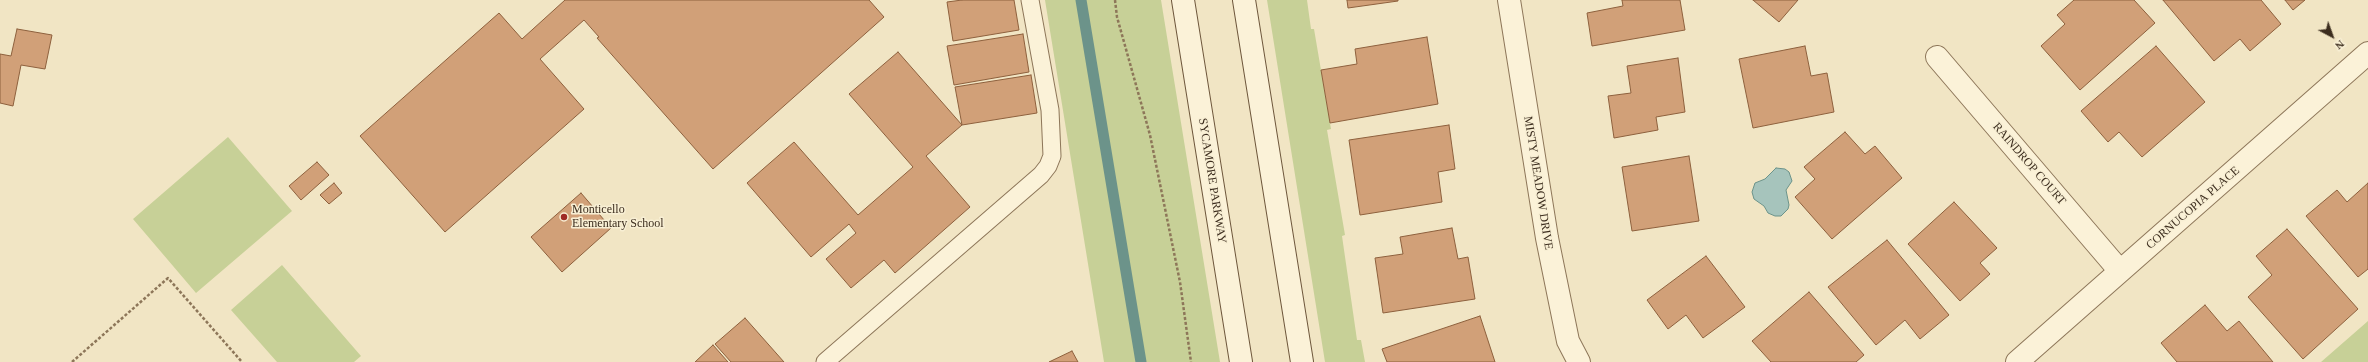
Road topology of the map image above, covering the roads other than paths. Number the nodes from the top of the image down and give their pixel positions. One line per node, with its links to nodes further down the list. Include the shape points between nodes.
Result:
1 (1030, 0): 8 (lane, via 1050,110 1052,156 1048,166 1041,175)
2 (1183, 0): 9 (street, SYCAMORE PARKWAY)
3 (1244, 0): 10 (street)
4 (1509, 0): 11 (street, MISTY MEADOW DRIVE, via 1547,238 1568,341)
5 (2368, 53): 7 (street, CORNUCOPIA PLACE)
6 (1937, 57): 7 (street, RAINDROP COURT)
7 (2120, 271): 12 (street, CORNUCOPIA PLACE)
8 (825, 362)
9 (1241, 362)
10 (1302, 362)
11 (1579, 362)
12 (2017, 362)

